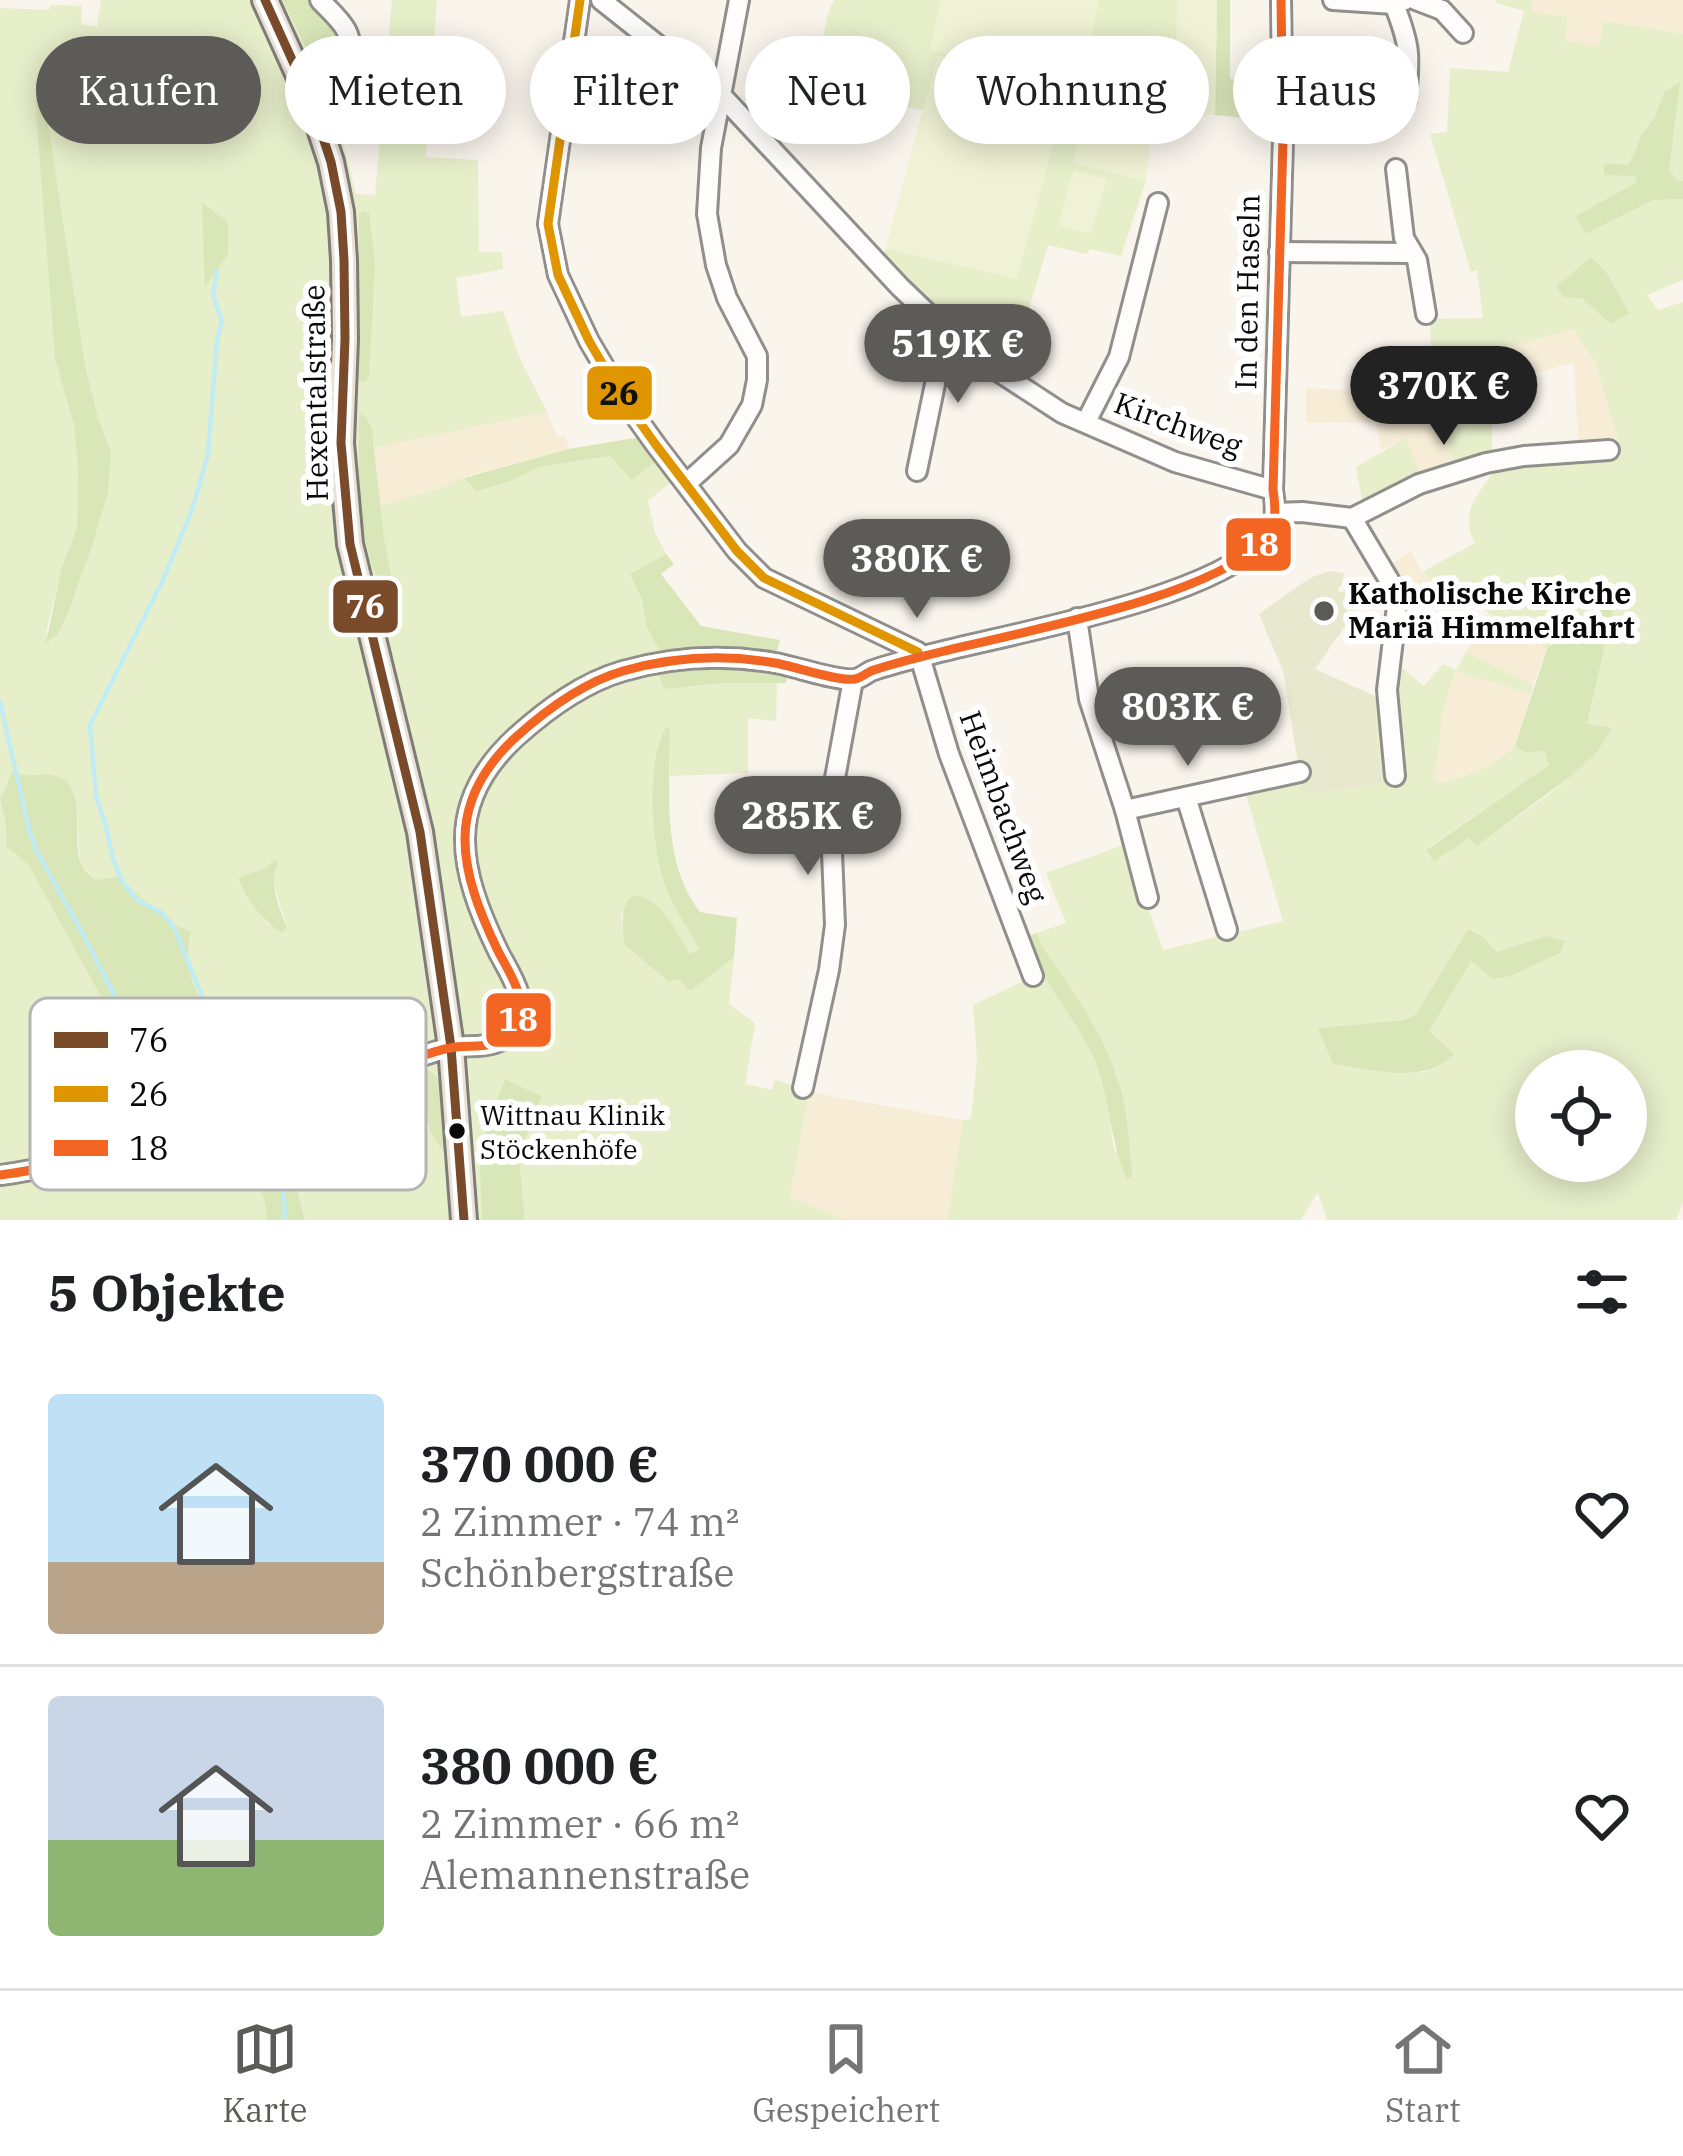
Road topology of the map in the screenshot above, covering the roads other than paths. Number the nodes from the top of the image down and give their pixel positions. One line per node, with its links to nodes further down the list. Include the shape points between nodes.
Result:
1 (266, 0): 13 (main road, Hexentalstraße)
2 (320, 0): 11 (street)
3 (580, 0): 25 (street, via 548,224 558,275 623,399)
4 (601, 0): 14 (street, Kirchweg)
5 (740, 0): 14 (street)
6 (1281, 0): 18 (street, In den Haseln)
7 (1333, 0): 9 (street)
8 (1416, 0): 10 (street, via 1442,10)
9 (1400, 2): 12 (street)
10 (1462, 33)
11 (348, 36)
12 (1407, 36)
13 (285, 43)
14 (722, 96): 21 (street, Kirchweg); 25 (street, via 707,214 716,265 757,356 758,380 729,445)
15 (325, 144): 41 (main road, Hexentalstraße, via 344,260 341,443 350,544 420,832)
16 (1396, 169): 19 (street)
17 (1157, 203): 22 (street, via 1119,357)
18 (1279, 253): 19 (street); 26 (street, In den Haseln)
19 (1412, 253): 20 (street)
20 (1426, 314)
21 (946, 331): 22 (street, Kirchweg, via 1050,406); 24 (street)
22 (1086, 422): 26 (street, Kirchweg, via 1175,462)
23 (1610, 450): 28 (street, via 1486,463 1419,484)
24 (917, 471)
25 (687, 483): 30 (street, via 764,578)
26 (1274, 490): 27 (street, In den Haseln)
27 (1276, 513): 28 (street); 29 (street, via 1261,544 1232,564)
28 (1352, 518): 35 (street, via 1397,606 1387,690)
29 (1077, 618): 31 (street); 37 (street, via 1089,698)
30 (870, 627): 31 (street); 32 (street)
31 (920, 657): 32 (street); 40 (street, Heimbachweg)
32 (872, 671): 33 (street)
33 (853, 680): 41 (street, via 776,663 676,658 576,692 508,745 479,782 463,840 473,890 515,981 519,1022 499,1042); 43 (street, via 830,805 832,948)
34 (1300, 772): 36 (street)
35 (1395, 776)
36 (1186, 797): 37 (street); 39 (street)
37 (1126, 810): 38 (street)
38 (1148, 898)
39 (1227, 930)
40 (1034, 976)
41 (451, 1047): 42 (street); 46 (main road, Hexentalstraße)
42 (426, 1054)
43 (803, 1088)
44 (30, 1170): 45 (street)
45 (0, 1175)
46 (464, 1220)

